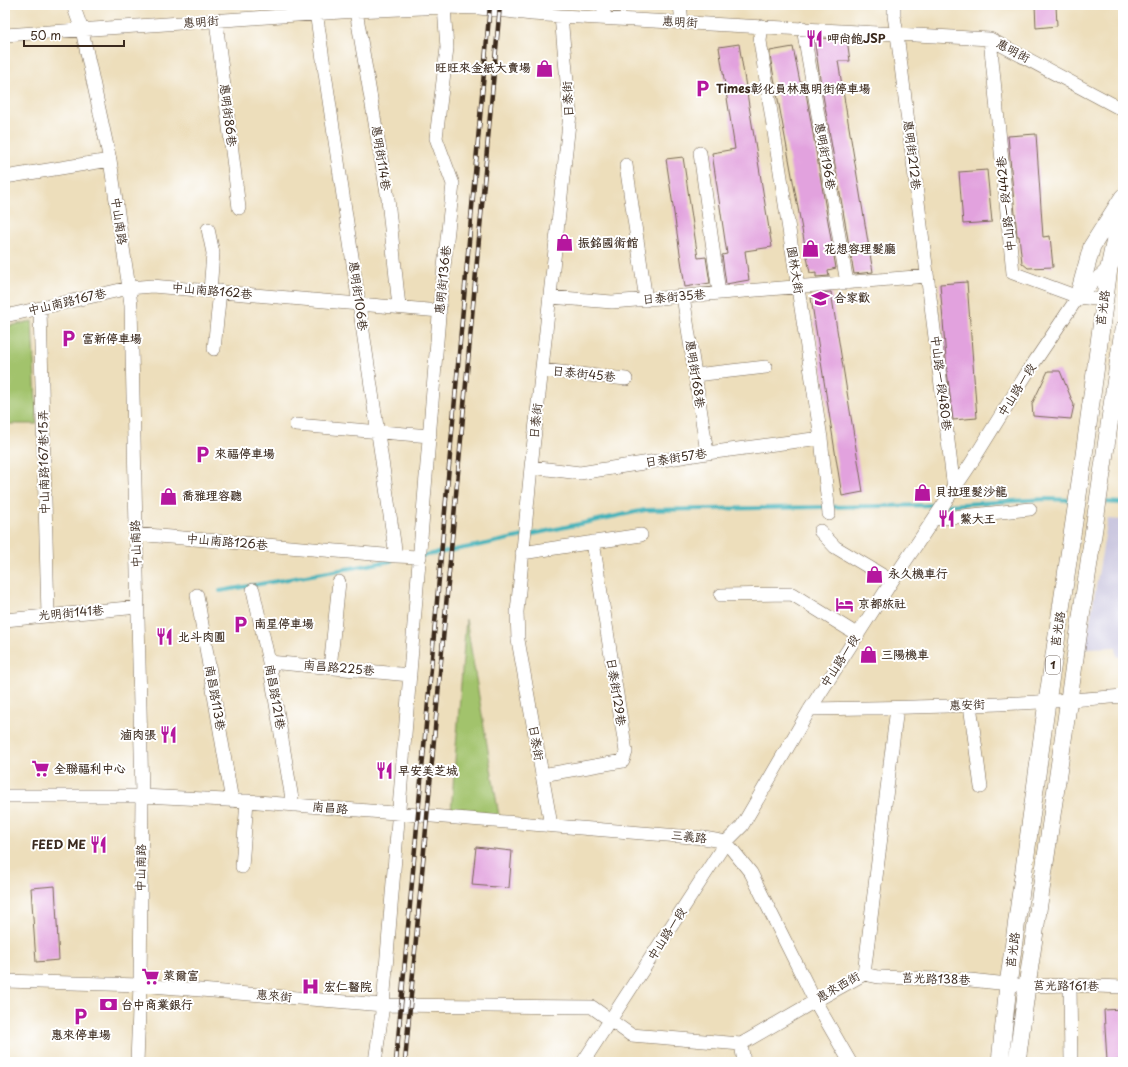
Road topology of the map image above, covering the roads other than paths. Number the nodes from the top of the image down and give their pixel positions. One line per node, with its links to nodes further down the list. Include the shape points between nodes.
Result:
1 (73, 5): 15 (street, 中山南路)
2 (603, 5): 10 (street)
3 (680, 5): 12 (street)
4 (894, 5): 16 (street, 惠明街212巷)
5 (391, 7): 6 (street, 惠明街); 8 (street, 惠明街)
6 (444, 7): 9 (street, 惠明街); 44 (street, 惠明街136巷, via 447,48 436,138 453,184)
7 (315, 9): 8 (street, 惠明街); 11 (street, 惠明街); 41 (street, 惠明街106巷)
8 (356, 11): 42 (street, 惠明街114巷, via 388,199)
9 (561, 16): 10 (street, 惠明街); 36 (street, 日泰街, via 570,114)
10 (605, 18): 12 (street, 惠明街)
11 (216, 21): 15 (street, 惠明街); 25 (street, 惠明街86巷)
12 (682, 22): 13 (street, 惠明街)
13 (762, 26): 14 (street, 惠明街); 32 (street, 園林大街, via 760,41)
14 (803, 28): 16 (street, 惠明街); 31 (street, 惠明街196巷)
15 (82, 30): 17 (street, 惠明街); 21 (street, 中山南路)
16 (897, 34): 18 (street, 惠明街); 30 (street, 惠明街212巷)
17 (5, 35)
18 (990, 39): 19 (street, 惠明街); 38 (street, 中山路一段442巷, via 1013,273)
19 (1123, 110)
20 (700, 153): 35 (street)
21 (110, 160): 23 (street); 33 (street, 中山南路)
22 (626, 165): 39 (street)
23 (5, 177)
24 (1123, 197): 38 (main road, via 1092,246)
25 (239, 208)
26 (1123, 214): 29 (main road, 1, via 1119,220)
27 (208, 229): 34 (street, via 213,253)
28 (1123, 254): 29 (street, 中山路一段)
29 (1109, 268): 38 (street, 中山路一段); 40 (main road, 莒光路 / 1)
30 (928, 276): 31 (street, 日泰街35巷); 58 (street, 中山路一段480巷)
31 (847, 283): 32 (street, 日泰街35巷)
32 (798, 287): 35 (street, 日泰街35巷); 55 (street, 園林大街)
33 (129, 288): 34 (street, 中山南路162巷, via 152,286); 43 (street, 中山南路167巷); 63 (street, 中山南路)
34 (215, 291): 41 (street, 中山南路162巷); 47 (street)
35 (719, 293): 37 (street, 日泰街35巷)
36 (550, 296): 39 (street, 日泰街35巷, via 612,302); 49 (street, 日泰街)
37 (683, 296): 39 (street, 日泰街35巷); 50 (street, 惠明街168巷)
38 (1078, 297): 40 (street, 中山路一段442巷); 58 (street, 中山路一段)
39 (646, 300)
40 (1104, 300): 83 (main road, 莒光路 / 1)
41 (360, 304): 42 (street, 中山南路162巷); 53 (street, 惠明街106巷)
42 (399, 307): 44 (street, 中山南路162巷)
43 (40, 309): 45 (street, 中山南路167巷); 75 (street, 中山南路167巷15弄)
44 (440, 311): 54 (street, 惠明街136巷)
45 (5, 316)
46 (1123, 330): 82 (main road, 莒光路 / 1)
47 (214, 349)
48 (766, 367): 50 (street)
49 (542, 370): 51 (street, 日泰街45巷); 57 (street, 日泰街)
50 (695, 375): 56 (street, 惠明街168巷)
51 (626, 378)
52 (296, 425): 53 (street)
53 (378, 432): 54 (street); 67 (street, 惠明街106巷)
54 (430, 436): 68 (street, 惠明街136巷)
55 (821, 438): 56 (street, 日泰街57巷); 60 (street, 園林大街)
56 (707, 453): 57 (street, 日泰街57巷, via 580,473)
57 (530, 467): 66 (street, 日泰街)
58 (954, 489): 61 (street, 中山路一段)
59 (1030, 509): 61 (street)
60 (829, 514)
61 (934, 519): 69 (street, 中山路一段)
62 (820, 531): 69 (street, via 835,547)
63 (135, 534): 67 (street, 中山南路126巷); 74 (street, 中山南路)
64 (641, 535): 65 (street)
65 (593, 542): 66 (street); 87 (street, 日泰街129巷, via 626,752 623,761)
66 (522, 553): 87 (street, 日泰街, via 517,612 518,640)
67 (396, 556): 68 (street)
68 (420, 557): 80 (street)
69 (892, 581): 77 (street, 中山路一段)
70 (338, 582): 79 (street)
71 (253, 590): 78 (street, 南昌路121巷)
72 (197, 595): 91 (street, 南昌路113巷)
73 (721, 595): 77 (street, via 792,594)
74 (138, 607): 75 (street, 光明街141巷); 90 (street, 中山南路)
75 (48, 615): 76 (street, 光明街141巷)
76 (5, 620)
77 (858, 634): 86 (street, 中山路一段)
78 (268, 662): 79 (street, 南昌路225巷); 93 (street, 南昌路121巷)
79 (330, 668): 80 (street, 南昌路225巷)
80 (410, 675): 94 (street)
81 (1123, 696): 82 (street, 惠安街)
82 (1069, 700): 83 (street, 惠安街); 103 (main road, 莒光路 / 1)
83 (1047, 702): 84 (street, 惠安街); 100 (main road, 莒光路 / 1)
84 (970, 705): 85 (street, 惠安街); 88 (street)
85 (897, 708): 86 (street, 惠安街); 98 (street, 惠來西街)
86 (810, 709): 96 (street, 中山路一段, via 742,826)
87 (542, 775): 95 (street, 日泰街)
88 (980, 787)
89 (5, 796): 90 (street, 南昌路)
90 (142, 796): 91 (street, 南昌路); 101 (street, 中山南路)
91 (232, 801): 92 (street, 南昌路)
92 (247, 801): 93 (street, 南昌路); 97 (street)
93 (293, 805): 94 (street, 南昌路)
94 (399, 813): 95 (street, 三義路); 106 (street)
95 (551, 825): 96 (street, 三義路)
96 (726, 842): 105 (street, via 751,873); 107 (street, 中山路一段)
97 (242, 867)
98 (864, 974): 100 (street, 莒光路138巷, via 878,977); 105 (street, 惠來西街)
99 (5, 981): 101 (street, 惠來街)
100 (1008, 984): 103 (street, 莒光路161巷); 114 (main road, 莒光路 / 1)
101 (140, 985): 106 (street, 惠來街); 109 (street, 中山南路)
102 (1070, 985): 103 (street, 莒光路161巷); 104 (street, 莒光路161巷); 116 (street)
103 (1027, 986): 115 (main road, 莒光路 / 1)
104 (1123, 987)
105 (815, 1000): 108 (street, 惠來西街); 113 (street)
106 (383, 1005): 107 (street, 惠來街, via 592,1007); 110 (street)
107 (610, 1021): 108 (street, via 631,1035); 111 (street, 中山路一段)
108 (741, 1044): 112 (street)
109 (137, 1062)
110 (375, 1062)
111 (583, 1062)
112 (744, 1062)
113 (850, 1062)
114 (1000, 1062)
115 (1018, 1062)
116 (1071, 1062)

